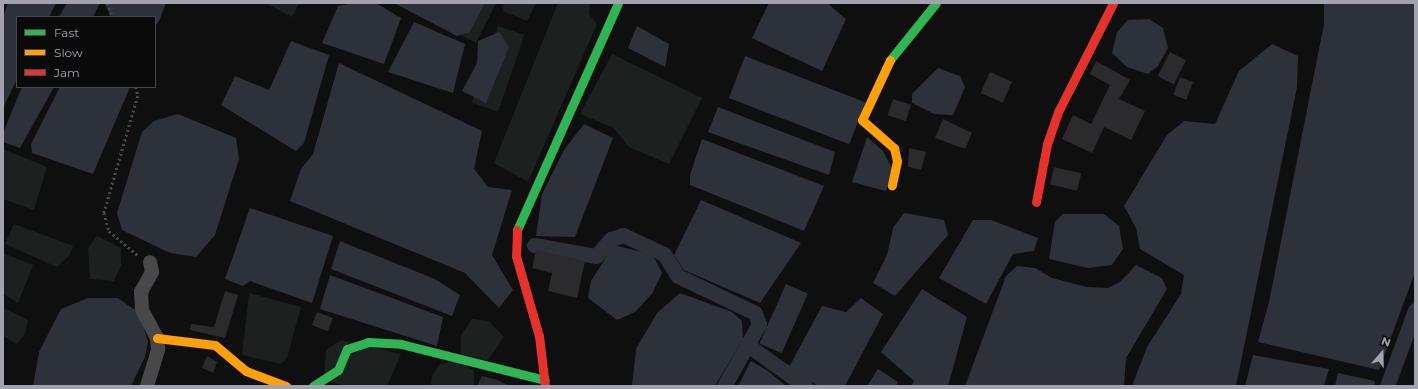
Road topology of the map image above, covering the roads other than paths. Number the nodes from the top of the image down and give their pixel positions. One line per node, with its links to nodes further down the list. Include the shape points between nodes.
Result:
1 (618, 3): 8 (street, via 516,232 516,256 529,291)
2 (936, 3): 4 (street, via 890,60 862,120 894,148 897,161)
3 (1113, 3): 5 (street, via 1058,112 1047,144)
4 (892, 185)
5 (1036, 202)
6 (150, 262): 7 (street, via 152,272 141,292 142,310)
7 (157, 338): 9 (street, via 158,350); 10 (street, via 215,345 246,371)
8 (545, 383): 11 (street, via 400,344 368,342 347,349 338,370)
9 (147, 386)
10 (286, 386)
11 (314, 386)

